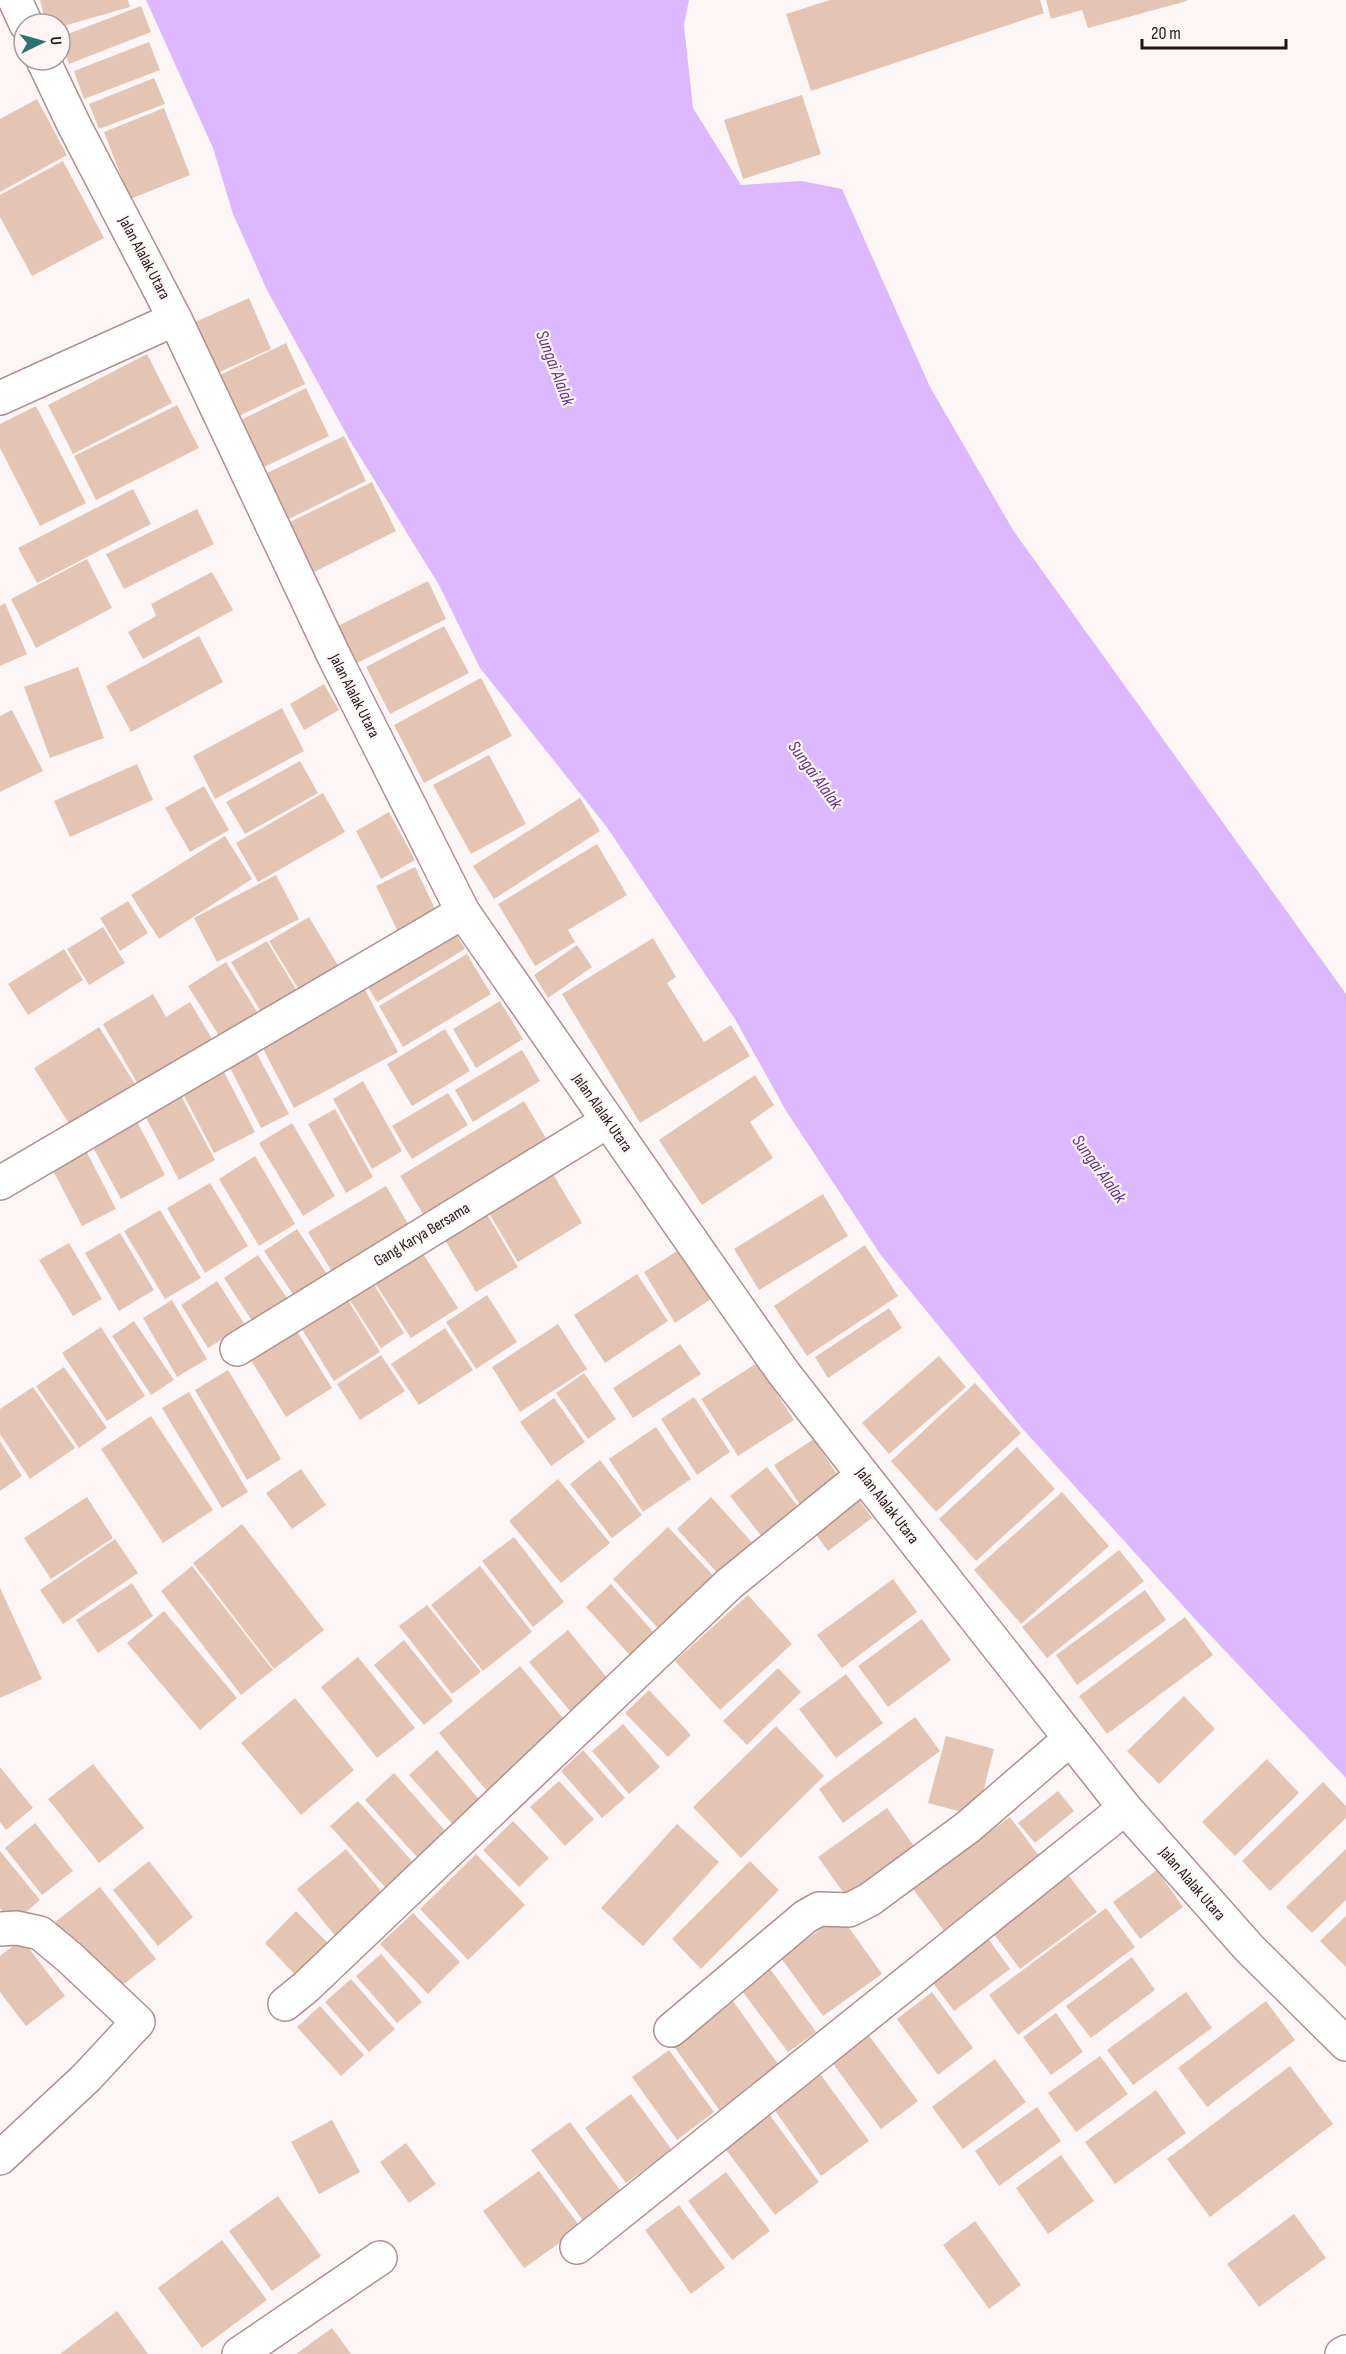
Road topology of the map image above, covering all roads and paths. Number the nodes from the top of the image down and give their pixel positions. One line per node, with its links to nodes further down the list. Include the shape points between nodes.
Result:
1 (49, 72): 2 (street, Jalan Alalak Utara)
2 (175, 319): 3 (street); 4 (street, Jalan Alalak Utara, via 334,656)
3 (0, 398)
4 (463, 912): 5 (street, Jalan Alalak Utara); 6 (street)
5 (608, 1121): 7 (street, Gang Karya Bersama); 8 (street, Jalan Alalak Utara, via 783,1372)
6 (0, 1183)
7 (237, 1349)
8 (863, 1474): 9 (street, Jalan Alalak Utara); 12 (street, via 729,1584)
9 (1070, 1739): 10 (street, Jalan Alalak Utara); 13 (street, via 968,1827 868,1900 849,1910 819,1909 805,1917)
10 (1125, 1808): 14 (street, Jalan Alalak Utara, via 1249,1948); 16 (street)
11 (0, 1929): 15 (street, via 40,1933 138,2022 86,2078)
12 (285, 2004)
13 (671, 2030)
14 (1346, 2044)
15 (0, 2158)
16 (577, 2247)
17 (380, 2258): 18 (street)
18 (239, 2354)

